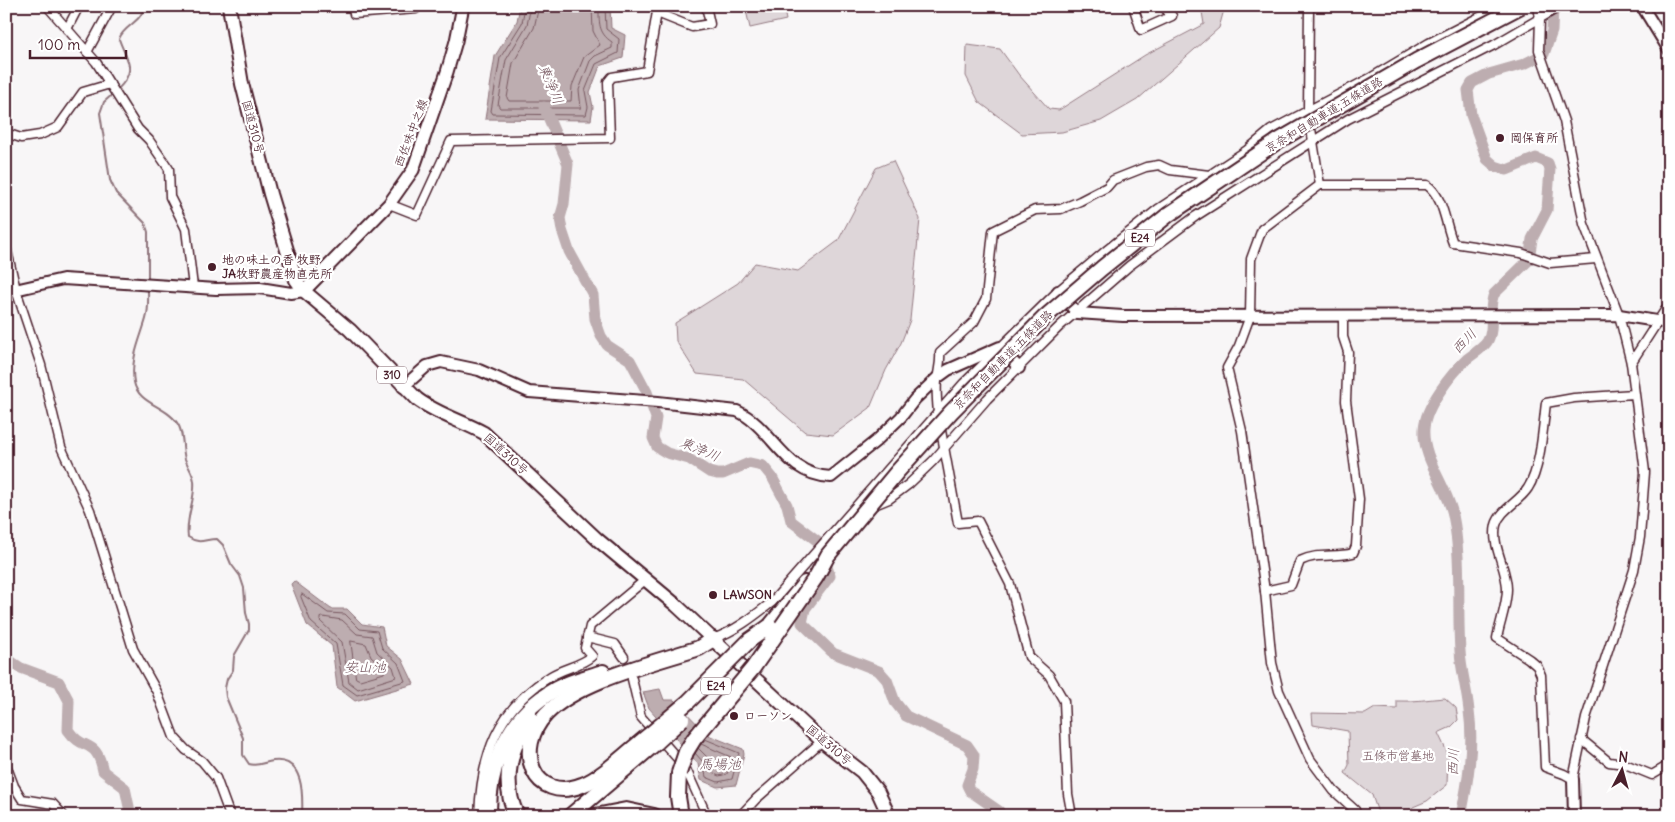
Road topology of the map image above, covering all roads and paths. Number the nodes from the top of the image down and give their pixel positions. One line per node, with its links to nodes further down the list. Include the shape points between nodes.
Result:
1 (47, 6): 20 (street)
2 (79, 6): 20 (street)
3 (112, 6): 22 (street)
4 (229, 6): 34 (highway, 国道310号 / 310, via 242,84 270,194 292,270)
5 (353, 6): 17 (street, via 354,14)
6 (416, 6): 17 (street, via 416,9)
7 (463, 6): 29 (main road, 西佐味中之線, via 447,72 413,170)
8 (706, 6): 18 (street, via 710,24 692,27)
9 (1133, 6): 10 (street, via 1141,30 1172,16)
10 (1163, 6)
11 (1309, 6): 24 (street)
12 (1501, 6): 24 (street)
13 (1521, 6): 52 (highway, 京奈和自動車道;五條道路 / E24, bridge, via 1416,61 1278,141 1146,233 1045,317 985,376 902,466)
14 (1538, 6): 19 (street)
15 (1561, 6): 19 (street)
16 (1642, 6): 21 (street)
17 (384, 9)
18 (658, 10): 29 (street, via 647,71 612,78 608,82 610,138 451,141 418,215)
19 (1540, 20): 26 (street, via 1383,100); 31 (street, via 1539,50 1564,121 1584,224)
20 (67, 29): 22 (street)
21 (1669, 50)
22 (88, 52): 23 (street)
23 (110, 84): 25 (street, via 83,92 58,127 40,135 20,138); 32 (street, via 169,169 170,197 185,223)
24 (1308, 110): 26 (street); 27 (street, via 1271,130)
25 (6, 133)
26 (1312, 141): 28 (street); 37 (street, via 1128,266)
27 (1209, 175): 35 (street, via 1158,209); 46 (street, via 1170,170 1159,165 1146,167 1113,180 1107,187 1061,209 1035,210 993,231 986,299 974,322 940,353 941,368)
28 (1320, 185): 31 (street, via 1427,185 1440,202 1453,243 1522,253 1550,263); 38 (street, via 1262,229 1251,260)
29 (389, 204): 34 (main road, 西佐味中之線)
30 (6, 246): 33 (street)
31 (1596, 259): 39 (street)
32 (193, 287): 33 (street, via 63,279); 34 (street)
33 (11, 291): 68 (street, via 40,365 62,447 90,510 133,649 157,692 174,737 216,778)
34 (304, 291): 47 (highway, 国道310号 / 310, via 350,330)
35 (1058, 292): 37 (street); 43 (street)
36 (1669, 304): 41 (street)
37 (1077, 313): 38 (street, via 1152,317); 45 (street)
38 (1250, 316): 40 (street); 54 (street, via 1227,368 1242,431)
39 (1619, 316): 40 (street); 41 (street); 44 (street)
40 (1343, 317): 54 (street, via 1343,337 1348,352 1346,401 1359,499 1356,546 1353,553 1322,554 1300,561 1291,585)
41 (1657, 321): 42 (street); 44 (street)
42 (1669, 323)
43 (1000, 346): 45 (street); 46 (street); 49 (street)
44 (1631, 364): 48 (street)
45 (1019, 368): 50 (street)
46 (937, 378): 47 (street, via 876,441 832,477 808,473 793,463 748,416 737,411 529,392 479,370 441,362 427,366); 49 (street)
47 (403, 387): 53 (highway, 国道310号 / 310, via 426,406 484,433)
48 (1634, 394): 62 (street, via 1645,472 1640,537 1634,570); 66 (street, via 1546,402 1529,487 1499,518 1496,527 1507,589 1497,638 1537,666 1541,675 1545,767)
49 (938, 412): 50 (street); 51 (street)
50 (944, 447): 51 (street, via 902,491 877,504); 80 (street, via 958,523 978,521 1010,584 1029,657 1049,675 1064,701)
51 (855, 508): 56 (street, via 772,602 725,635)
52 (828, 555): 61 (highway, 京奈和自動車道;五條道路 / E24, bridge, via 770,626 750,640); 76 (highway, bridge, via 753,668 686,752 678,797)
53 (645, 580): 55 (street, via 590,626); 56 (highway, 国道310号 / 310)
54 (1265, 591): 81 (street, via 1272,663 1288,714 1310,759)
55 (587, 637): 57 (street, via 615,644); 69 (street, via 585,648 592,656 533,688 497,731 484,764)
56 (713, 639): 59 (highway, via 699,648); 60 (highway, via 695,641 556,689); 63 (highway, 国道310号 / 310)
57 (624, 657)
58 (632, 679): 77 (street, via 641,717 685,767)
59 (601, 681): 61 (highway, via 546,714 536,727 528,753 538,777 562,789 583,785); 72 (highway, via 561,695 540,708 517,739 508,775)
60 (521, 718): 70 (highway, via 507,735 494,767); 71 (highway, via 511,742 503,780)
61 (653, 739): 73 (highway)
62 (1581, 739): 65 (street, via 1609,762 1625,764 1652,775); 66 (street)
63 (822, 741): 78 (street); 79 (highway, 国道310号 / 310, via 862,772 878,792)
64 (6, 765): 67 (street, via 22,799 53,804)
65 (1669, 765)
66 (1573, 780): 82 (street)
67 (64, 816)
68 (230, 816)
69 (479, 816)
70 (490, 816)
71 (510, 816)
72 (517, 816)
73 (570, 816)
74 (595, 816): 75 (highway, via 626,810)
75 (654, 816)
76 (682, 816)
77 (707, 816)
78 (740, 816)
79 (888, 816)
80 (1072, 816)
81 (1357, 816)
82 (1574, 816)

